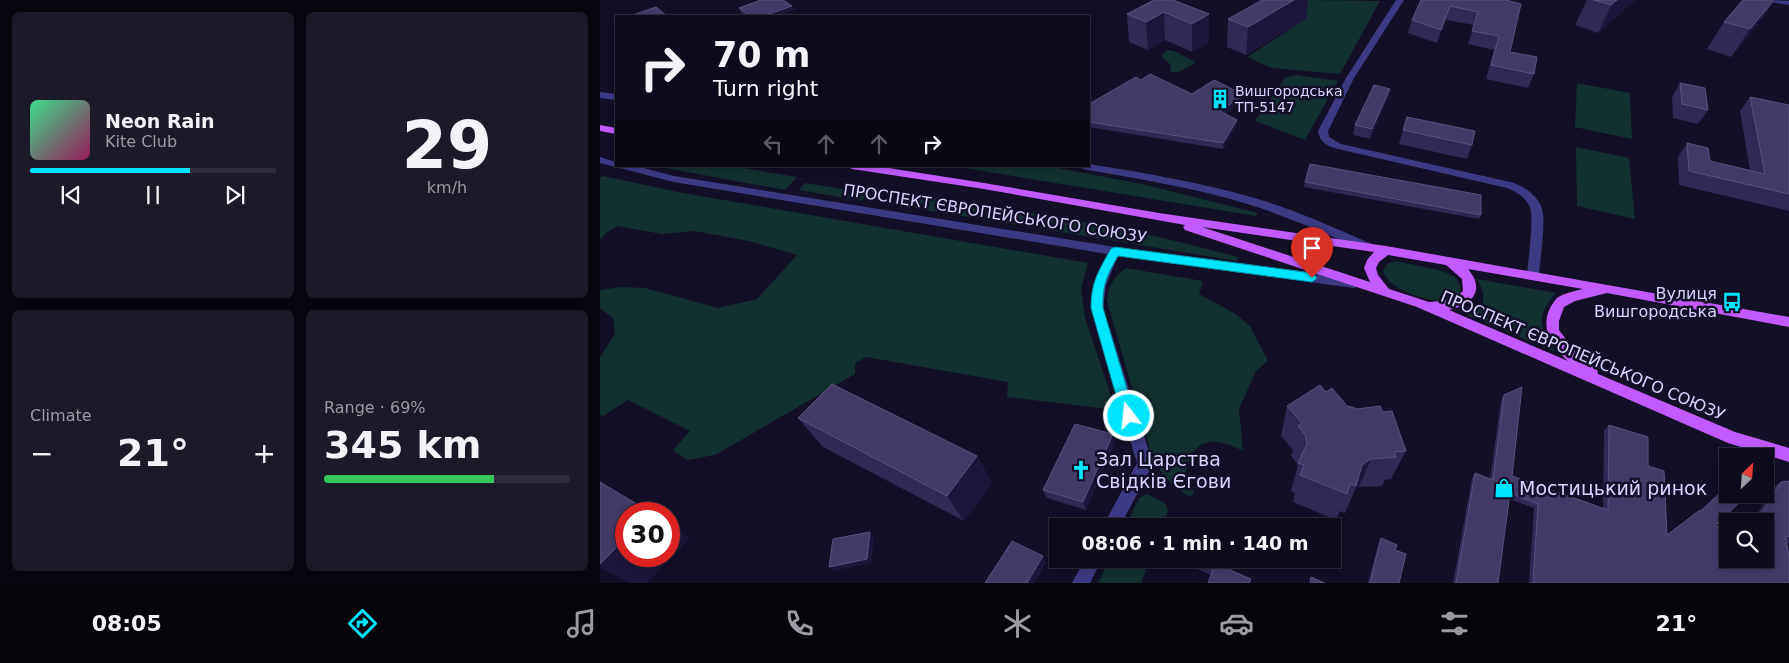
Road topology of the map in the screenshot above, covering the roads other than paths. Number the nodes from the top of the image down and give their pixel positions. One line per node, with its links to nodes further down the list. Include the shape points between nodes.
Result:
1 (1400, 0): 18 (street, via 1350,78 1323,131 1323,138 1338,146 1522,190 1537,212)
2 (1772, 0): 3 (street)
3 (1789, 3)
4 (600, 94): 5 (street)
5 (615, 97)
6 (600, 128): 7 (main road)
7 (615, 131)
8 (600, 160): 9 (street)
9 (615, 165)
10 (625, 167): 16 (street, ПРОСПЕКТ ЄВРОПЕЙСЬКОГО СОЮЗУ, via 674,179)
11 (859, 167): 13 (main road, ПРОСПЕКТ ЄВРОПЕЙСЬКОГО СОЮЗУ)
12 (1088, 167): 14 (street, ПРОСПЕКТ ЄВРОПЕЙСЬКОГО СОЮЗУ, via 1252,202)
13 (1158, 217): 14 (main road, ПРОСПЕКТ ЄВРОПЕЙСЬКОГО СОЮЗУ); 19 (main road, ПРОСПЕКТ ЄВРОПЕЙСЬКОГО СОЮЗУ)
14 (1368, 247): 15 (main road, ПРОСПЕКТ ЄВРОПЕЙСЬКОГО СОЮЗУ)
15 (1386, 250): 17 (main road, ПРОСПЕКТ ЄВРОПЕЙСЬКОГО СОЮЗУ); 21 (main road, via 1376,256 1370,268 1376,282)
16 (1115, 251): 19 (street, ПРОСПЕКТ ЄВРОПЕЙСЬКОГО СОЮЗУ); 26 (street, via 1100,279 1097,308 1145,464)
17 (1446, 261): 18 (main road, ПРОСПЕКТ ЄВРОПЕЙСЬКОГО СОЮЗУ); 22 (main road, via 1464,272 1470,292 1455,306)
18 (1533, 276): 20 (main road, ПРОСПЕКТ ЄВРОПЕЙСЬКОГО СОЮЗУ)
19 (1364, 284): 21 (main road, ПРОСПЕКТ ЄВРОПЕЙСЬКОГО СОЮЗУ)
20 (1612, 290): 23 (main road, ПРОСПЕКТ ЄВРОПЕЙСЬКОГО СОЮЗУ); 24 (main road, via 1578,295 1560,302 1552,317 1554,333 1568,354)
21 (1387, 291): 22 (main road, ПРОСПЕКТ ЄВРОПЕЙСЬКОГО СОЮЗУ)
22 (1421, 304): 24 (main road, ПРОСПЕКТ ЄВРОПЕЙСЬКОГО СОЮЗУ)
23 (1789, 322)
24 (1615, 388): 25 (main road, ПРОСПЕКТ ЄВРОПЕЙСЬКОГО СОЮЗУ, via 1733,438)
25 (1789, 455)
26 (1115, 518)
27 (1089, 568): 28 (street)
28 (1081, 583)

